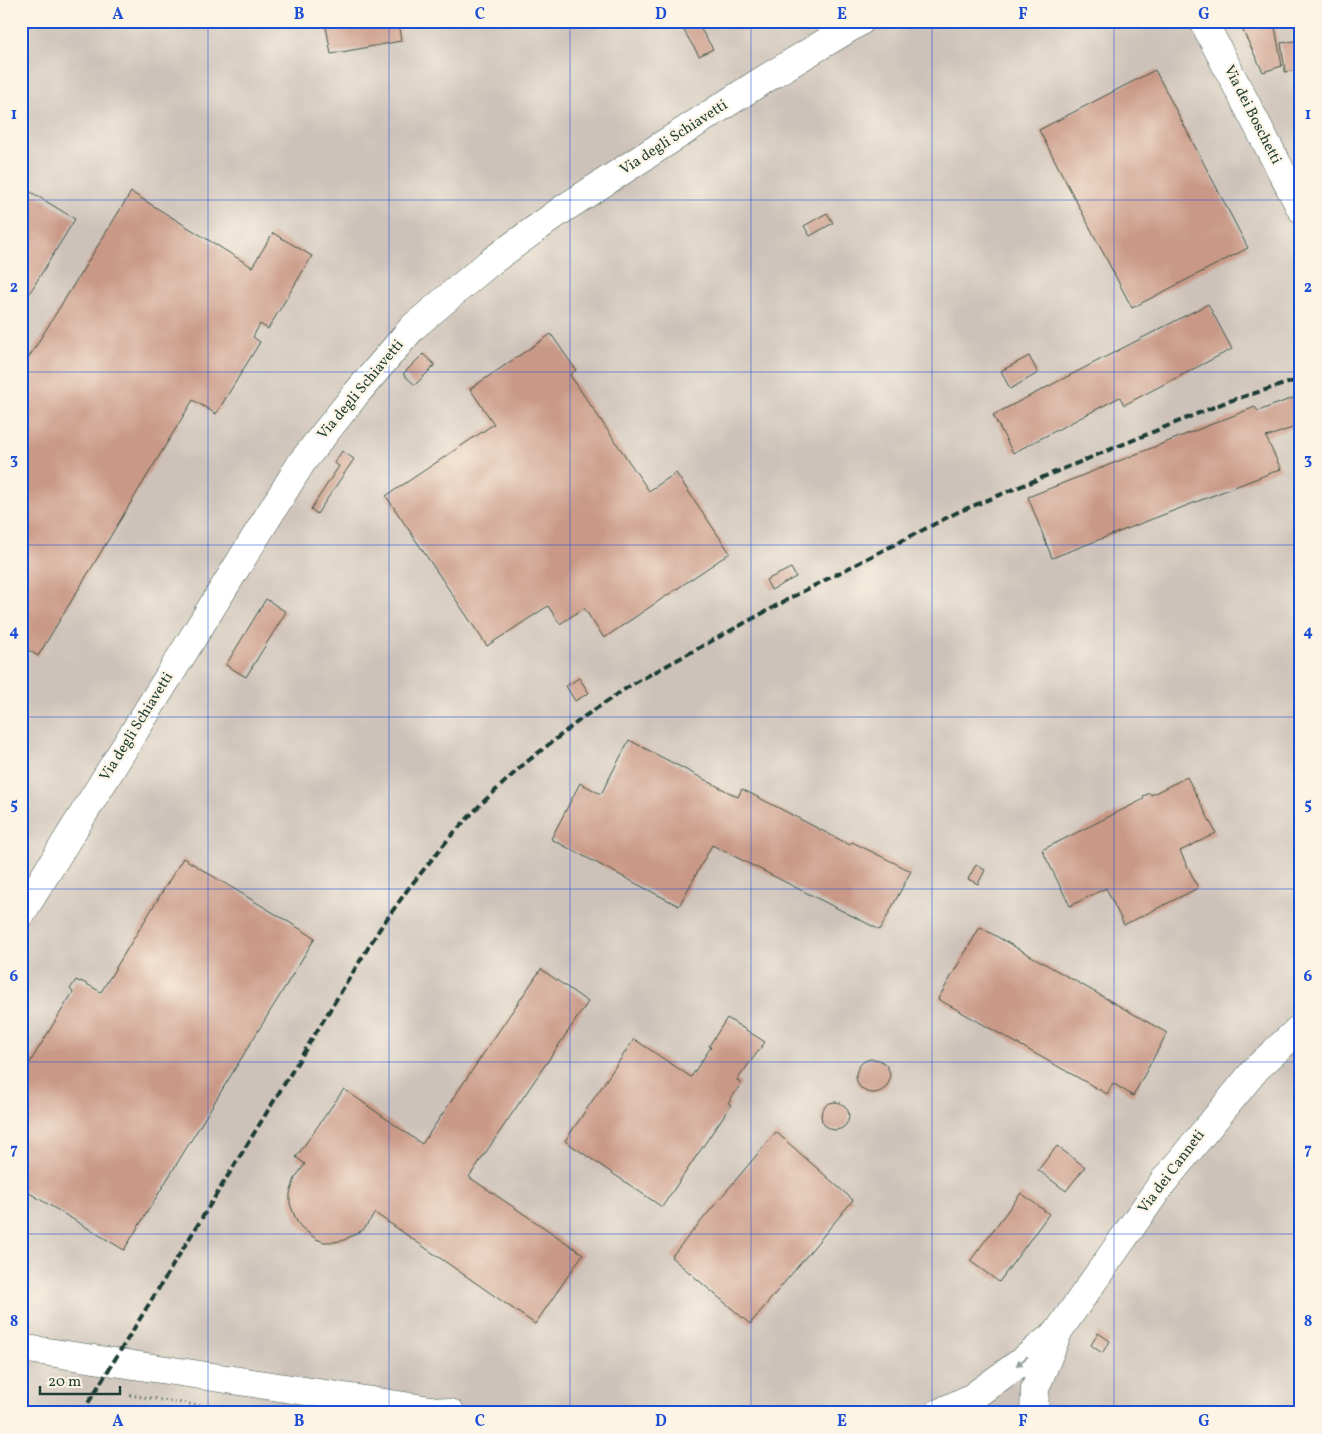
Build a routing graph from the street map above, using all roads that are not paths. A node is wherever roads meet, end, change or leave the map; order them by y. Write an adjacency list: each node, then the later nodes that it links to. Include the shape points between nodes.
1 (860, 21): 4 (street, Via degli Schiavetti, via 562,209 489,263 413,327 302,462)
2 (1203, 21): 3 (street, Via dei Boschetti)
3 (1301, 209)
4 (21, 914)
5 (1301, 1026): 6 (street, Via dei Canneti, via 1256,1069 1163,1182)
6 (1060, 1330): 8 (street, Via dei Canneti); 9 (street, Via dei Canneti, one-way to 9)
7 (21, 1348): 10 (street)
8 (1034, 1401): 12 (street, Via dei Canneti)
9 (969, 1405): 11 (street, Via dei Canneti)
10 (451, 1413)
11 (939, 1413)
12 (1019, 1413)

